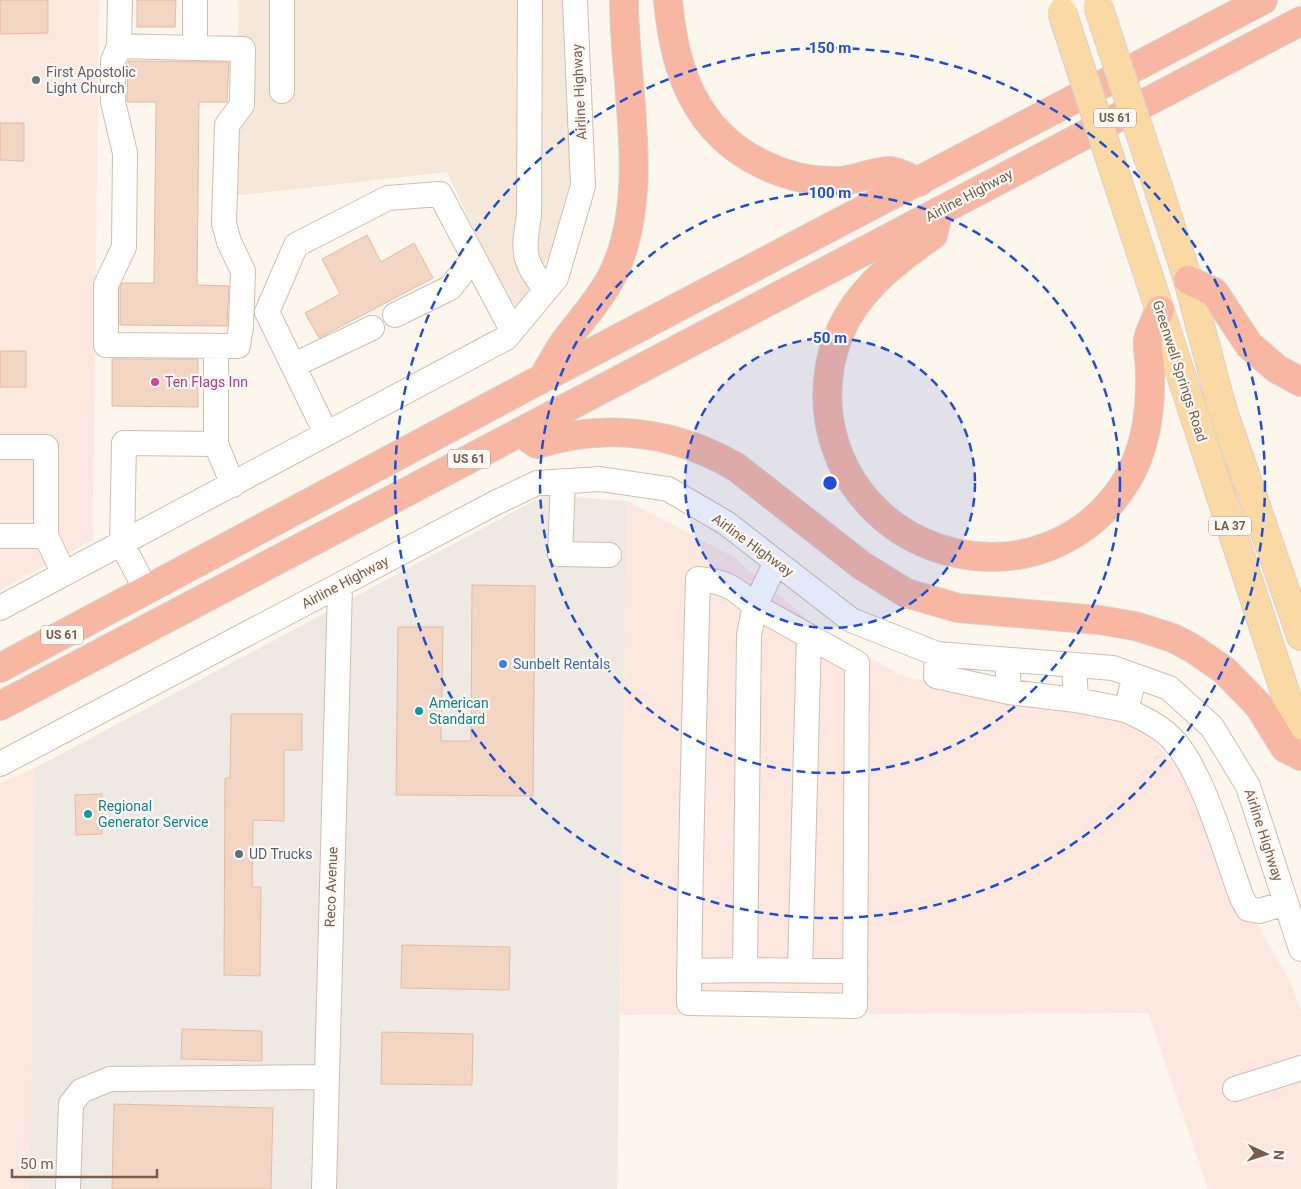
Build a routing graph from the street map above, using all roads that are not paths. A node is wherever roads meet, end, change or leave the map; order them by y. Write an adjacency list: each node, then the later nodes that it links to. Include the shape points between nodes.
1 (120, 0): 12 (street)
2 (195, 0): 13 (street)
3 (282, 0): 14 (street)
4 (530, 0): 19 (street, via 529,215 524,247 531,272)
5 (575, 0): 19 (street, Airline Highway, via 583,186 556,278)
6 (624, 0): 26 (highway, via 634,184 628,227 614,272 587,316 568,336)
7 (668, 0): 15 (highway, via 681,72 705,120 733,148 777,172 799,178 838,181 891,171)
8 (1263, 0): 15 (highway, US 61)
9 (1097, 3): 18 (main road, Greenwell Springs Road / LA 37, bridge)
10 (1060, 6): 20 (main road, Greenwell Springs Road / LA 37, bridge)
11 (1298, 26): 16 (highway, Airline Highway / US 61)
12 (119, 46): 13 (street); 24 (street, via 113,61 113,102 125,153 124,247 106,285 106,345)
13 (195, 48): 24 (street, via 243,49 242,105 227,124 224,223 243,272 242,326 238,346)
14 (282, 91)
15 (919, 182): 26 (highway, US 61)
16 (939, 211): 20 (highway, via 933,235 898,260 847,319 836,344 827,387 831,429 846,471 860,494 879,513 898,530 918,541 960,554 1004,557 1038,550 1064,540 1102,512 1127,480 1143,442 1150,406 1148,340); 28 (highway, Airline Highway / US 61)
17 (474, 259): 21 (street, via 450,288); 23 (street); 25 (street, via 440,194 388,198 296,245 267,312)
18 (1188, 280): 27 (highway, via 1214,292 1249,345 1277,369); 45 (main road, Greenwell Springs Road / LA 37, via 1222,408)
19 (546, 290): 23 (street, Airline Highway)
20 (1160, 310): 55 (main road, Greenwell Springs Road / LA 37)
21 (395, 315)
22 (372, 328): 25 (street)
23 (512, 330): 29 (street, Airline Highway, via 506,338)
24 (216, 346): 30 (street)
25 (294, 365): 29 (street)
26 (543, 378): 41 (highway, US 61)
27 (1301, 382)
28 (520, 432): 53 (highway, Airline Highway / US 61); 56 (highway, via 537,444 578,434 616,431 667,438 693,446 744,473 861,565 906,593 958,608 1099,620 1135,626 1173,638 1224,670 1259,706 1285,748)
29 (326, 433): 33 (street, Airline Highway)
30 (216, 444): 33 (street); 36 (street, via 124,443)
31 (0, 447): 35 (street, via 46,447)
32 (563, 481): 37 (street, via 560,554); 38 (street, Airline Highway, via 600,479 668,489 726,523); 40 (street, Airline Highway, via 537,483)
33 (233, 485): 36 (street, Airline Highway)
34 (0, 536): 35 (street)
35 (46, 536): 39 (street)
36 (122, 544): 39 (street, Airline Highway); 41 (street)
37 (609, 555)
38 (776, 562): 42 (street); 46 (street, Airline Highway, via 851,620)
39 (64, 574): 43 (street, Airline Highway)
40 (340, 585): 57 (street, Airline Highway); 65 (street, Reco Avenue)
41 (146, 590): 49 (highway, US 61)
42 (755, 606): 44 (street); 60 (street, via 749,635); 62 (street, via 733,587 714,580 698,579)
43 (0, 608)
44 (809, 636): 61 (street); 63 (street, via 857,663)
45 (1301, 636)
46 (937, 654): 47 (street, Airline Highway); 51 (street, via 936,676)
47 (1007, 660): 48 (street, Airline Highway); 51 (street)
48 (1074, 665): 50 (street, Airline Highway, via 1113,668); 52 (street)
49 (0, 668)
50 (1135, 676): 54 (street); 58 (street, Airline Highway, via 1169,688 1212,727 1248,786)
51 (1009, 692): 52 (street)
52 (1076, 700): 54 (street)
53 (0, 706)
54 (1126, 710): 58 (street, via 1148,720 1175,741 1197,776 1248,909 1259,911)
55 (1301, 742)
56 (1301, 756)
57 (0, 764)
58 (1286, 903): 59 (street, Airline Highway)
59 (1301, 949)
60 (745, 970): 61 (street); 62 (street)
61 (800, 970): 63 (street)
62 (689, 971): 63 (street, via 689,1003 855,1006)
63 (855, 971)
64 (1301, 1068): 66 (street)
65 (326, 1077): 67 (street, via 110,1078 81,1091 72,1104); 68 (street, Reco Avenue)
66 (1235, 1089)
67 (68, 1189)
68 (324, 1189)

